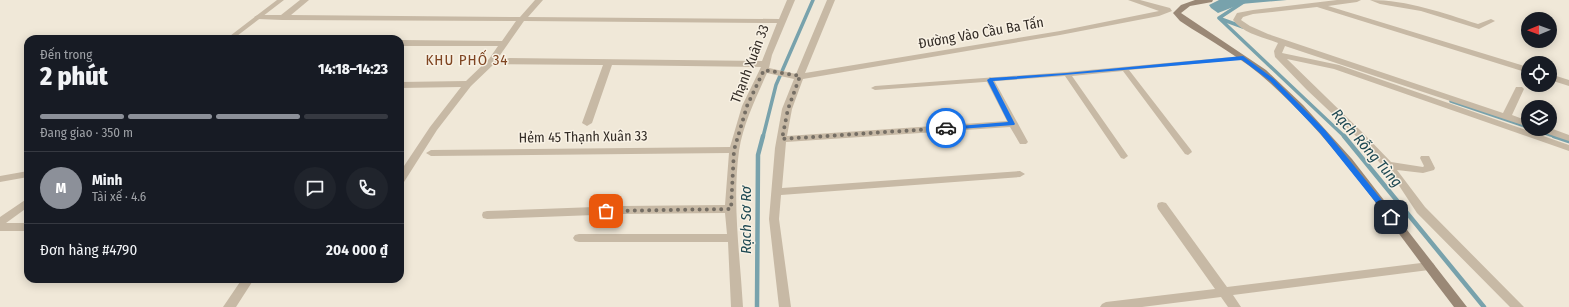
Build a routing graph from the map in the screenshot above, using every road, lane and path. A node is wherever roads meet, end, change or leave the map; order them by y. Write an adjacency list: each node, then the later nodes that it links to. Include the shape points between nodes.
1 (281, 0): 14 (lane)
2 (305, 0): 15 (street)
3 (539, 0): 16 (street)
4 (791, 0): 17 (street, Thạnh Xuân 33)
5 (831, 0): 31 (street)
6 (1132, 0): 12 (street)
7 (1209, 0): 13 (street, via 1190,3)
8 (1357, 0): 11 (street)
9 (1374, 0): 18 (street, via 1422,9 1480,27)
10 (1309, 1): 11 (street)
11 (1319, 5): 20 (street, via 1253,12 1240,15 1237,20 1242,25); 29 (street)
12 (1167, 10): 13 (street); 31 (street, Đường Vào Cầu Ba Tấn, via 1158,14 1060,33)
13 (1177, 13): 24 (street, via 1183,20)
14 (258, 17): 15 (street); 19 (lane)
15 (282, 18): 16 (street)
16 (522, 19): 17 (street); 22 (street)
17 (782, 21): 27 (street, Thạnh Xuân 33)
18 (1491, 21)
19 (234, 35)
20 (1283, 42): 23 (street); 39 (street)
21 (404, 44): 22 (street)
22 (505, 44): 25 (street)
23 (1278, 55): 47 (street, via 1336,67); 53 (street)
24 (1243, 58): 28 (lane); 68 (street, via 1272,80 1331,141)
25 (492, 61): 26 (street, Đường Vào Cầu Ba Tấn); 35 (street)
26 (608, 63): 27 (street, Đường Vào Cầu Ba Tấn); 41 (street)
27 (765, 67): 31 (street, Đường Vào Cầu Ba Tấn); 48 (street, Thạnh Xuân 33, via 747,106)
28 (1124, 68): 30 (lane); 49 (lane)
29 (1521, 68)
30 (1067, 74): 33 (lane); 51 (lane)
31 (800, 76): 45 (street, via 788,109)
32 (1557, 79): 34 (street)
33 (990, 80): 37 (lane); 42 (street)
34 (1569, 83)
35 (468, 84): 36 (street); 54 (street, via 433,129)
36 (404, 85)
37 (875, 88)
38 (1519, 89): 39 (street)
39 (1506, 117): 40 (street)
40 (1521, 122)
41 (587, 123)
42 (1012, 124): 45 (street); 46 (street)
43 (1557, 134): 44 (street)
44 (1569, 138)
45 (782, 139): 58 (street)
46 (1023, 142)
47 (1569, 148)
48 (734, 150): 50 (street, Hẻm 45 Thạnh Xuân 33); 61 (street, Thạnh Xuân 33)
49 (1188, 152)
50 (431, 153)
51 (1124, 156)
52 (1425, 158): 53 (street, via 1430,168 1424,170)
53 (1392, 165): 78 (street, via 1421,210)
54 (404, 174)
55 (1020, 174): 58 (street)
56 (24, 175): 57 (street)
57 (0, 179)
58 (777, 192): 73 (street, via 774,219)
59 (24, 205): 63 (street)
60 (1162, 206): 70 (street)
61 (731, 209): 62 (street); 67 (street, Thạnh Xuân 33)
62 (487, 215)
63 (0, 222)
64 (0, 227): 65 (street)
65 (24, 227)
66 (579, 238): 67 (street)
67 (733, 238): 72 (street, Thạnh Xuân 33)
68 (1429, 266): 70 (street); 77 (street)
69 (245, 283): 71 (street)
70 (1224, 292): 75 (street); 76 (street)
71 (229, 307)
72 (737, 307)
73 (784, 307)
74 (1106, 307): 75 (street)
75 (1109, 307)
76 (1235, 307)
77 (1460, 307)
78 (1518, 307)

